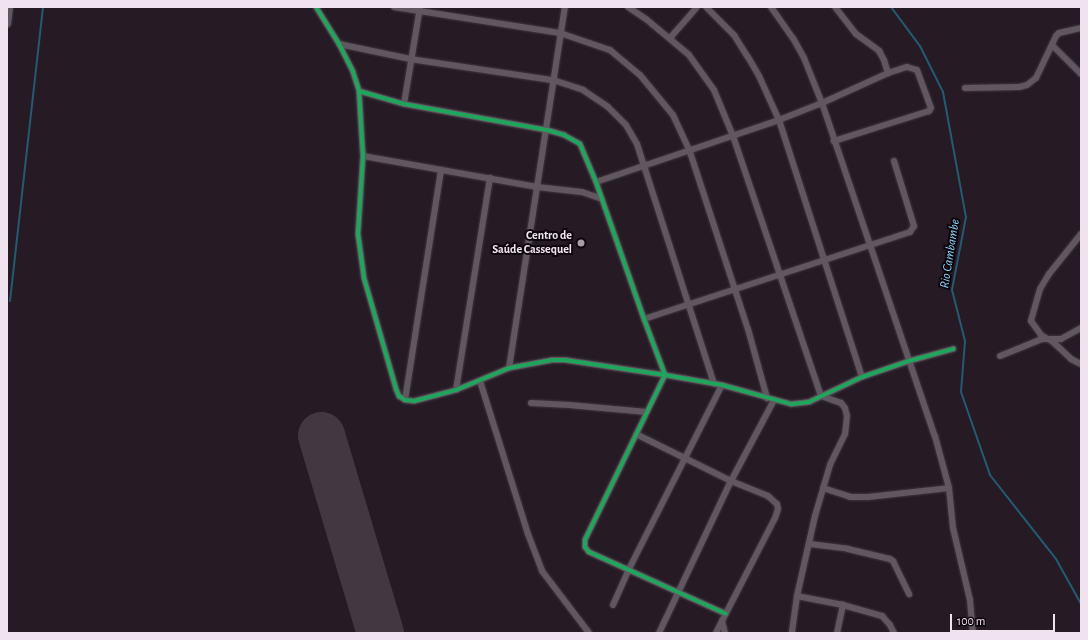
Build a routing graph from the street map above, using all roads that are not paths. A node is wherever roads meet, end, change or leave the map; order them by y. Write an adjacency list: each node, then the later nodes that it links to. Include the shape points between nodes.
1 (8, 7): 11 (street)
2 (316, 7): 15 (street)
3 (394, 7): 10 (street)
4 (565, 7): 13 (street)
5 (628, 7): 14 (street)
6 (697, 7): 14 (street)
7 (706, 7): 25 (street, via 734,35 759,76)
8 (771, 7): 23 (street, via 804,58)
9 (836, 7): 18 (street, via 856,34 879,51)
10 (420, 9): 13 (street); 17 (street)
11 (7, 23)
12 (1081, 28): 16 (street, via 1059,33)
13 (560, 33): 20 (street); 29 (street, via 610,50 630,66 673,115)
14 (670, 38): 27 (street, via 690,55 714,90)
15 (339, 44): 17 (street); 22 (street, via 353,72)
16 (1052, 45): 19 (street); 21 (street, via 1036,78 1027,85)
17 (410, 59): 20 (street); 24 (street)
18 (888, 73): 23 (street); 28 (street, via 907,67 917,70 930,110)
19 (1081, 74)
20 (553, 80): 26 (street); 32 (street, via 584,90 608,107 626,125)
21 (965, 88)
22 (359, 92): 24 (street); 30 (street)
23 (822, 103): 25 (street); 28 (street)
24 (404, 104): 26 (street)
25 (779, 120): 27 (street); 40 (street)
26 (547, 130): 35 (street, via 564,135 580,144); 36 (street)
27 (733, 136): 29 (street); 41 (street)
28 (834, 140): 39 (street)
29 (689, 149): 32 (street); 42 (street)
30 (363, 156): 33 (street); 60 (street, via 358,234 364,278 396,388 399,396)
31 (894, 161): 39 (street, via 914,226 910,232)
32 (645, 165): 35 (street); 43 (street)
33 (441, 170): 34 (street); 60 (street)
34 (490, 178): 36 (street); 57 (street)
35 (596, 182): 37 (street)
36 (537, 187): 37 (street, via 582,192); 51 (street)
37 (602, 199): 44 (street)
38 (1081, 234): 46 (street, via 1049,274 1037,298 1031,321 1037,331)
39 (870, 246): 40 (street); 49 (street)
40 (824, 261): 41 (street); 53 (street)
41 (780, 275): 42 (street); 58 (street)
42 (734, 290): 43 (street); 59 (street)
43 (690, 304): 44 (street); 55 (street)
44 (644, 319): 52 (street)
45 (1081, 328): 46 (street, via 1061,339)
46 (1048, 338): 48 (street); 50 (street, via 1071,359)
47 (953, 349): 49 (street)
48 (1000, 356)
49 (908, 361): 53 (street); 67 (street, via 935,436)
50 (1081, 364)
51 (509, 368): 52 (street, via 542,361 565,360); 54 (street)
52 (665, 375): 55 (street); 62 (street)
53 (862, 377): 58 (street)
54 (480, 381): 57 (street); 77 (street, via 540,566)
55 (714, 384): 56 (street)
56 (722, 385): 59 (street); 64 (street)
57 (456, 390): 60 (street, via 414,401)
58 (821, 396): 59 (street, via 791,404); 66 (street, via 841,403 847,416 845,434 836,450)
59 (770, 399): 65 (street)
60 (405, 400)
61 (531, 403): 62 (street)
62 (647, 412): 63 (street)
63 (636, 434): 64 (street); 69 (street, via 585,540 585,547 589,552)
64 (685, 459): 65 (street); 69 (street)
65 (731, 481): 70 (street); 75 (street, via 768,496 778,509)
66 (823, 488): 67 (street, via 850,497 868,498); 68 (street)
67 (949, 488): 86 (street, via 953,528 970,600)
68 (810, 544): 71 (street, via 848,549 890,559); 72 (street)
69 (629, 569): 70 (street); 74 (street)
70 (678, 593): 75 (street); 80 (street)
71 (909, 594)
72 (797, 596): 73 (street); 83 (street)
73 (843, 605): 84 (street); 85 (street, via 882,616)
74 (613, 606)
75 (726, 614): 76 (street)
76 (722, 621): 81 (street); 82 (street)
77 (582, 624): 78 (street); 79 (street)
78 (589, 633)
79 (594, 633)
80 (659, 633)
81 (716, 633)
82 (725, 633)
83 (792, 633)
84 (838, 633)
85 (894, 633)
86 (973, 633)

